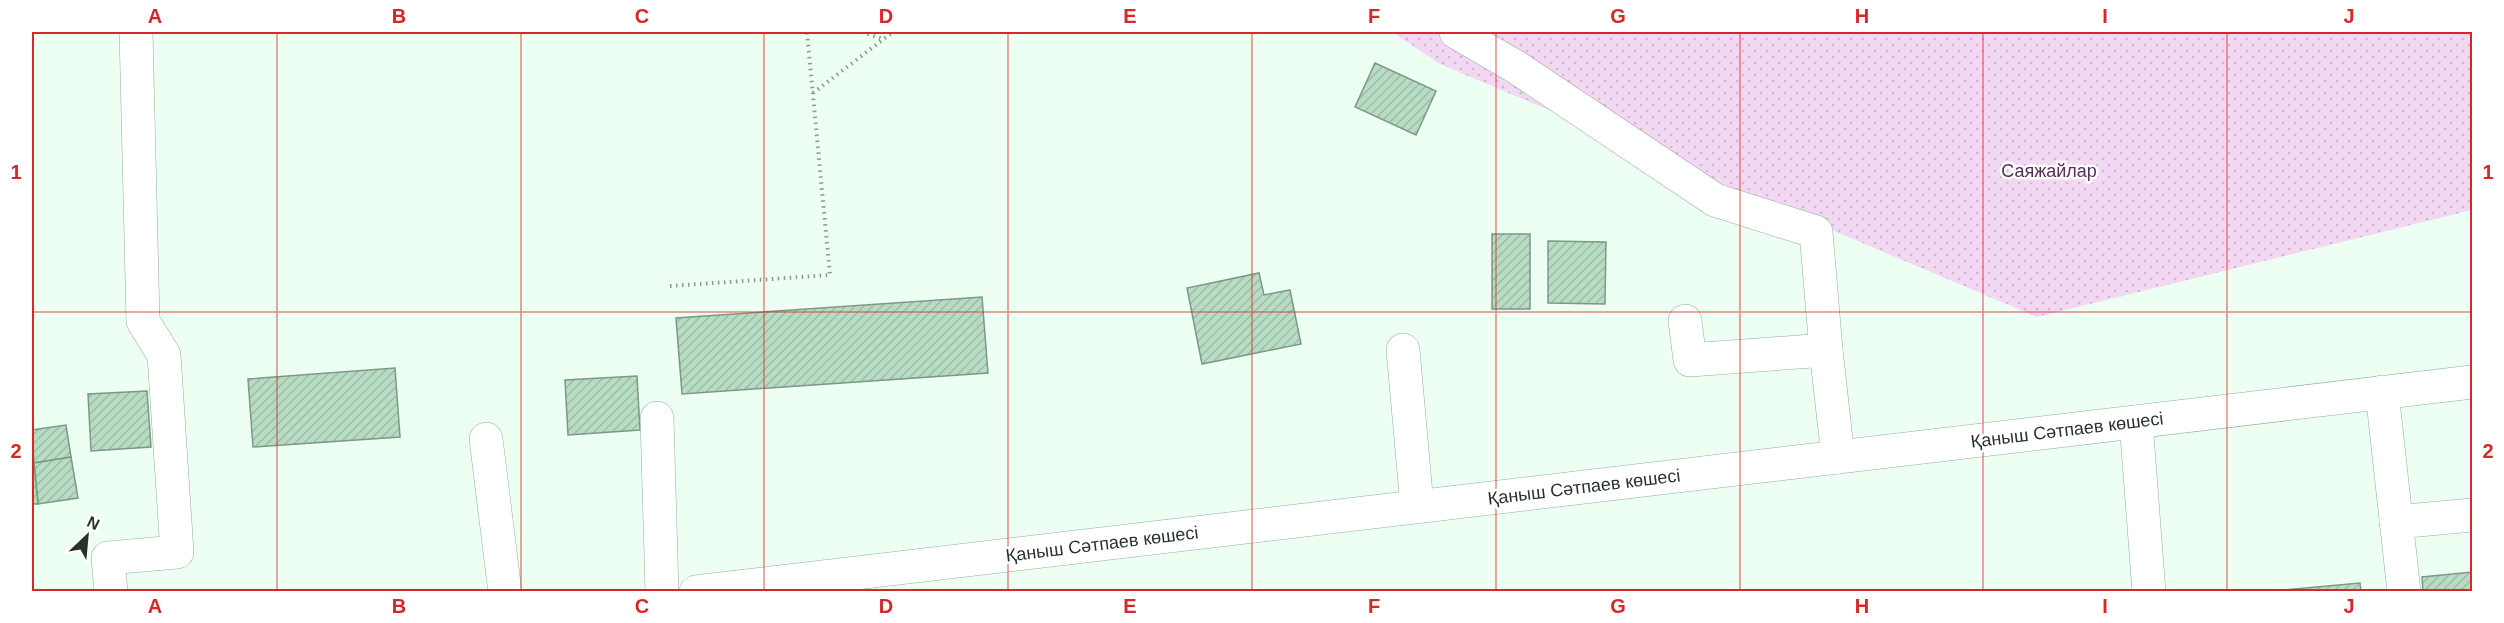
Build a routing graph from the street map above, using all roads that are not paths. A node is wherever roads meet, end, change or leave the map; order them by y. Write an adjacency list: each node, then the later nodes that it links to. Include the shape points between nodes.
1 (136, 32): 18 (street, via 143,321 164,355 177,552 108,558)
2 (1456, 32): 4 (street)
3 (1508, 32): 4 (street)
4 (1516, 67): 7 (street, via 1715,200 1816,232)
5 (1685, 321): 7 (street, via 1690,360)
6 (1403, 350): 14 (street)
7 (1826, 350): 13 (street)
8 (2472, 382): 9 (street, Қаныш Сәтпаев көшесі)
9 (2382, 392): 11 (street, Қаныш Сәтпаев көшесі); 16 (street)
10 (657, 418): 20 (street)
11 (2136, 422): 13 (street, Қаныш Сәтпаев көшесі); 22 (street)
12 (486, 439): 19 (street)
13 (1838, 457): 14 (street, Қаныш Сәтпаев көшесі)
14 (1417, 506): 17 (street, Қаныш Сәтпаев көшесі)
15 (2472, 515): 16 (street)
16 (2396, 522): 23 (street)
17 (890, 580): 21 (street, Қаныш Сәтпаев көшесі)
18 (111, 591)
19 (505, 591)
20 (662, 591)
21 (696, 591)
22 (2149, 591)
23 (2404, 591)

